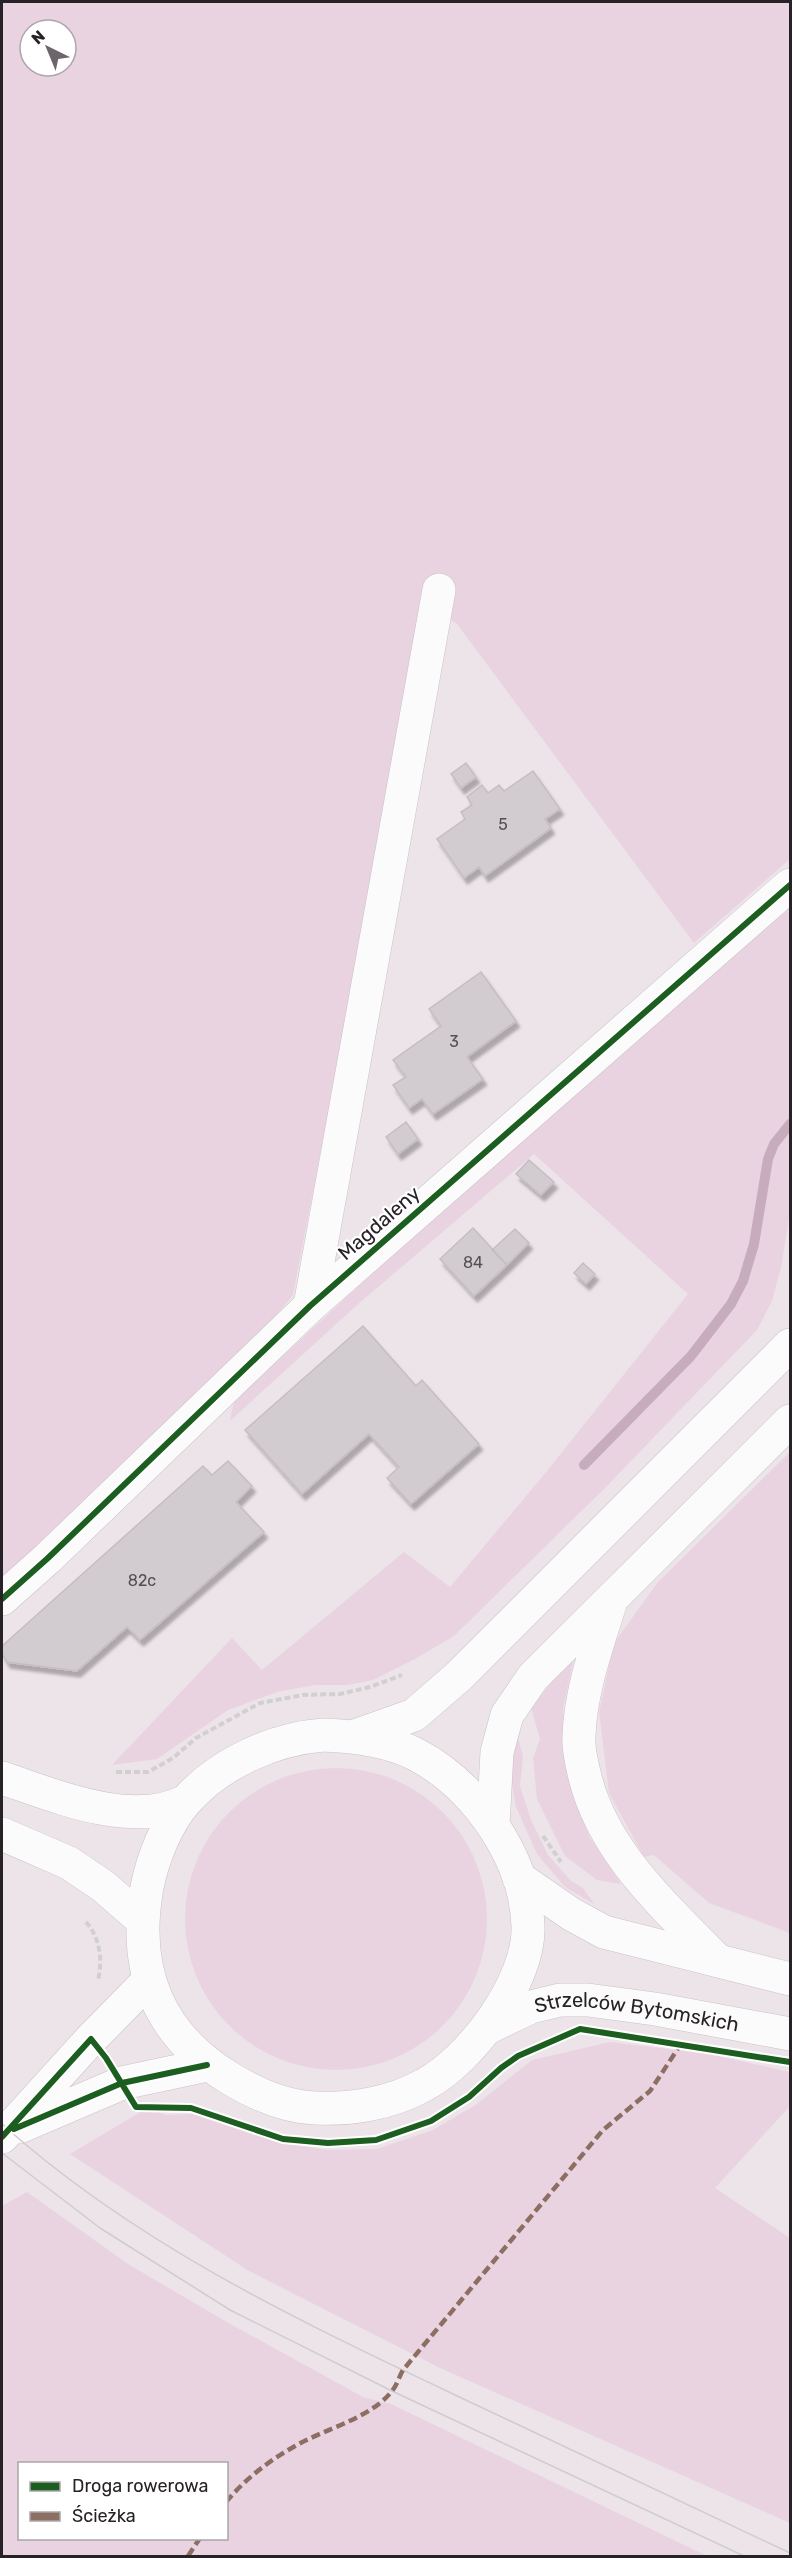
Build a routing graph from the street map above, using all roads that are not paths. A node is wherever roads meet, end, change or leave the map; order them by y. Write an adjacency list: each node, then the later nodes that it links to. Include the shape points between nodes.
1 (439, 590): 3 (main road)
2 (790, 885): 3 (main road, Magdaleny)
3 (310, 1306): 7 (main road, Magdaleny)
4 (790, 1345): 8 (main road, via 459,1676 414,1715)
5 (790, 1421): 6 (main road)
6 (611, 1598): 11 (main road, via 533,1677 507,1715 497,1752); 15 (main road, via 593,1658 579,1730 581,1761 590,1794 604,1827 642,1883)
7 (2, 1599)
8 (355, 1736): 10 (main road, via 287,1740 241,1760); 11 (main road, via 394,1746 444,1771)
9 (2, 1778): 10 (main road, via 91,1807 157,1811)
10 (186, 1801): 14 (main road, via 151,1865)
11 (493, 1825): 13 (main road)
12 (2, 1834): 14 (main road, via 69,1863)
13 (519, 1878): 15 (main road, via 604,1932); 18 (main road, via 528,1928 520,1970 507,1999)
14 (141, 1919): 17 (main road)
15 (717, 1960): 16 (main road)
16 (790, 1979)
17 (148, 1980): 20 (main road, via 172,2027); 21 (main road)
18 (487, 2028): 19 (main road, Strzelców Bytomskich, via 531,2007 560,2000 588,2000); 20 (main road, via 460,2057 425,2085 371,2105 313,2108 257,2094)
19 (790, 2034)
20 (207, 2065): 21 (main road, via 122,2083)
21 (5, 2134)

